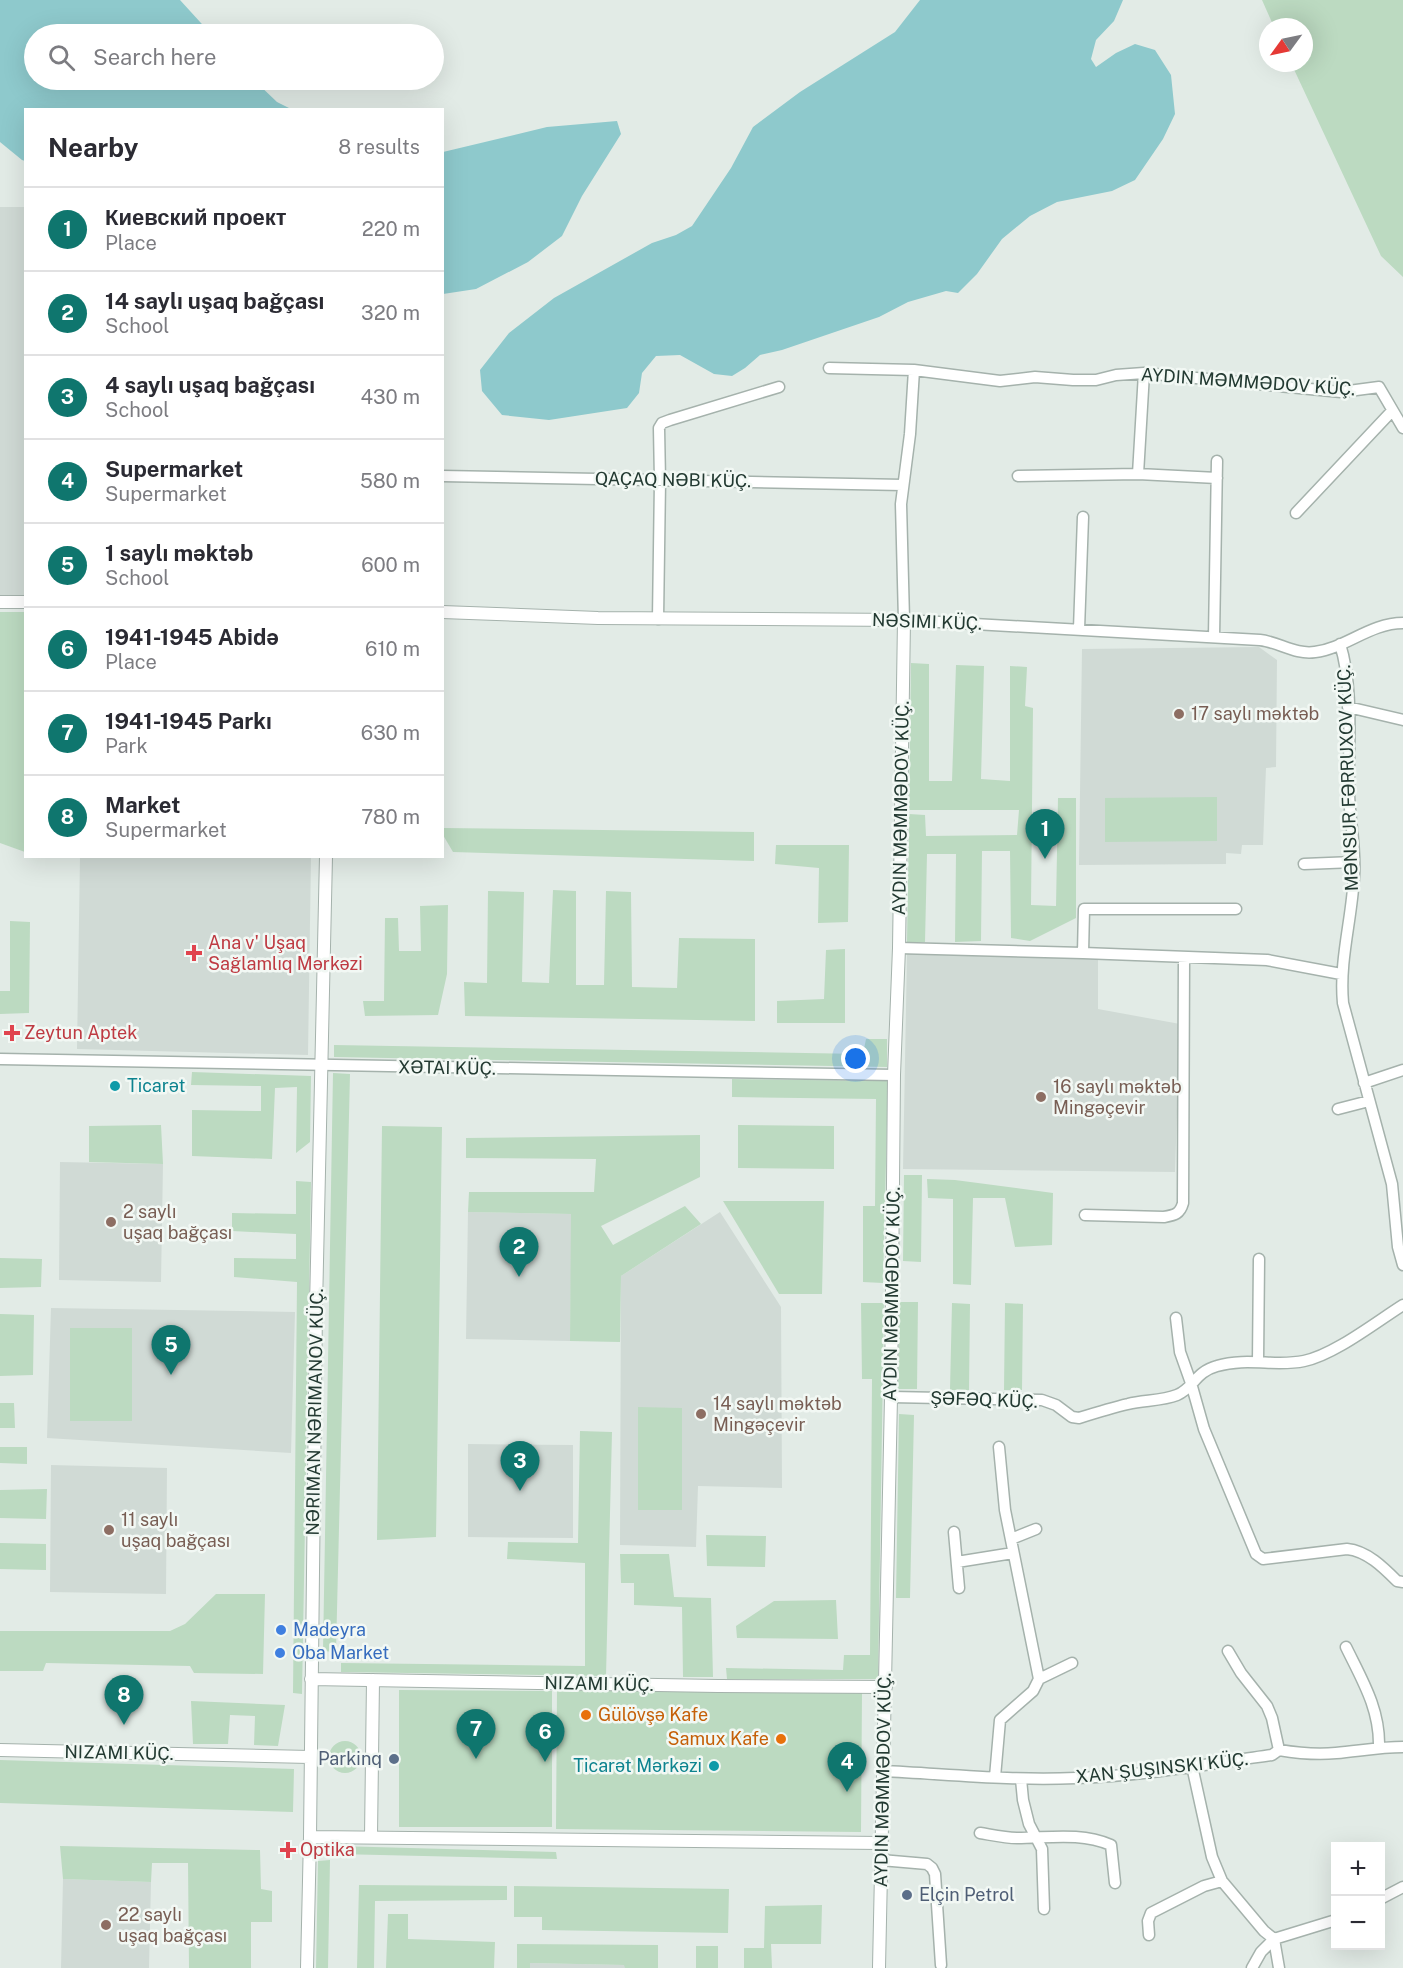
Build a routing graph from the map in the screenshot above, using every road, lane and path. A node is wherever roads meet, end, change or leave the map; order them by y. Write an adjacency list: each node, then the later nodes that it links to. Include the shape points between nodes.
1 (829, 368): 2 (street)
2 (914, 370): 3 (street, via 1000,381 1035,377 1096,380); 13 (street)
3 (1144, 373): 5 (street, via 1341,392 1380,387); 8 (street)
4 (779, 387): 12 (street, via 662,423)
5 (1392, 411): 6 (street); 14 (street)
6 (1403, 428)
7 (1217, 461): 11 (street)
8 (1138, 474): 10 (street); 11 (street)
9 (444, 476): 12 (street, QAÇAQ NƏBI KÜÇ.)
10 (1018, 476)
11 (1217, 478): 23 (street)
12 (660, 481): 13 (street, QAÇAQ NƏBI KÜÇ.); 19 (street)
13 (903, 485): 20 (street)
14 (1296, 513)
15 (1083, 516): 22 (street)
16 (0, 602): 17 (street)
17 (24, 602)
18 (444, 612): 19 (street, NƏSIMI KÜÇ.)
19 (658, 619): 20 (street, NƏSIMI KÜÇ.)
20 (904, 620): 22 (street, NƏSIMI KÜÇ.); 31 (street)
21 (1403, 623): 24 (street, NƏSIMI KÜÇ., via 1377,627)
22 (1079, 629): 23 (street, NƏSIMI KÜÇ.)
23 (1214, 637): 24 (street, NƏSIMI KÜÇ., via 1267,641 1303,652)
24 (1340, 644): 25 (street, MƏNSUR FƏRRUXOV KÜÇ.)
25 (1348, 706): 26 (street); 28 (street, MƏNSUR FƏRRUXOV KÜÇ.)
26 (1403, 720)
27 (326, 858): 36 (street, NƏRIMAN NƏRIMANOV KÜÇ.)
28 (1354, 862): 29 (street); 34 (street, MƏNSUR FƏRRUXOV KÜÇ.)
29 (1304, 864)
30 (1236, 909): 32 (street, via 1084,909)
31 (899, 948): 32 (street); 38 (street)
32 (1083, 952): 33 (street)
33 (1184, 958): 34 (street, via 1267,960); 42 (street, via 1181,1210 1164,1217)
34 (1341, 974): 39 (street, MƏNSUR FƏRRUXOV KÜÇ., via 1345,1012)
35 (0, 1059): 36 (street, XƏTAI KÜÇ.)
36 (321, 1065): 38 (street, XƏTAI KÜÇ.); 62 (street, NƏRIMAN NƏRIMANOV KÜÇ.)
37 (1403, 1070): 39 (street)
38 (894, 1075): 50 (street)
39 (1364, 1083): 40 (street, MƏNSUR FƏRRUXOV KÜÇ.)
40 (1369, 1101): 41 (street); 43 (street, MƏNSUR FƏRRUXOV KÜÇ., via 1392,1184)
41 (1338, 1109)
42 (1085, 1215)
43 (1400, 1235): 45 (street, MƏNSUR FƏRRUXOV KÜÇ.)
44 (1259, 1259): 48 (street)
45 (1403, 1265)
46 (1403, 1305): 48 (street, ŞƏFƏQ KÜÇ., via 1313,1358 1302,1362)
47 (1176, 1318): 49 (street, via 1180,1352)
48 (1258, 1362): 49 (street, ŞƏFƏQ KÜÇ., via 1238,1361 1207,1369)
49 (1191, 1383): 50 (street, ŞƏFƏQ KÜÇ., via 1177,1395 1079,1418 1041,1400); 57 (street, via 1210,1448 1259,1558 1356,1550)
50 (891, 1397): 65 (street)
51 (999, 1447): 54 (street)
52 (1036, 1528): 54 (street)
53 (954, 1532): 56 (street)
54 (1011, 1539): 55 (street)
55 (1013, 1553): 56 (street); 63 (street)
56 (957, 1562): 58 (street)
57 (1403, 1582)
58 (959, 1588)
59 (1346, 1647): 67 (street, via 1371,1698 1379,1729)
60 (1228, 1651): 69 (street, via 1267,1706)
61 (1072, 1662): 63 (street)
62 (311, 1679): 64 (street, NIZAMI KÜÇ.); 70 (street, NƏRIMAN NƏRIMANOV KÜÇ.)
63 (1039, 1679): 73 (street, via 1033,1691 1000,1720)
64 (373, 1680): 65 (street, NIZAMI KÜÇ.); 78 (street)
65 (886, 1687): 72 (street)
66 (1403, 1747): 67 (street, XAN ŞUŞINSKI KÜÇ.)
67 (1379, 1748): 69 (street, XAN ŞUŞINSKI KÜÇ., via 1335,1754)
68 (0, 1750): 70 (street, NIZAMI KÜÇ.)
69 (1278, 1750): 71 (street, XAN ŞUŞINSKI KÜÇ., via 1272,1755)
70 (310, 1757): 77 (street, NƏRIMAN NƏRIMANOV KÜÇ.)
71 (1192, 1766): 74 (street, XAN ŞUŞINSKI KÜÇ., via 1120,1776); 81 (street, via 1212,1857)
72 (883, 1771): 73 (street, XAN ŞUŞINSKI KÜÇ.); 79 (street)
73 (995, 1777): 74 (street, XAN ŞUŞINSKI KÜÇ.)
74 (1021, 1779): 76 (street, via 1029,1824)
75 (980, 1833): 76 (street, via 1010,1838)
76 (1036, 1836): 82 (street, via 1058,1835 1111,1845); 85 (street, via 1042,1849)
77 (310, 1837): 78 (street); 90 (street, NƏRIMAN NƏRIMANOV KÜÇ.)
78 (371, 1837): 79 (street)
79 (881, 1843): 80 (street)
80 (881, 1860): 89 (street, via 927,1864 932,1868); 91 (street)
81 (1222, 1881): 87 (street, via 1151,1913); 88 (street)
82 (1115, 1883)
83 (1403, 1887): 84 (street)
84 (1385, 1896)
85 (1044, 1909)
86 (1331, 1921): 88 (street)
87 (1149, 1935)
88 (1274, 1939): 92 (street); 93 (street)
89 (941, 1965)
90 (307, 1968)
91 (879, 1968)
92 (1252, 1968)
93 (1279, 1968)

